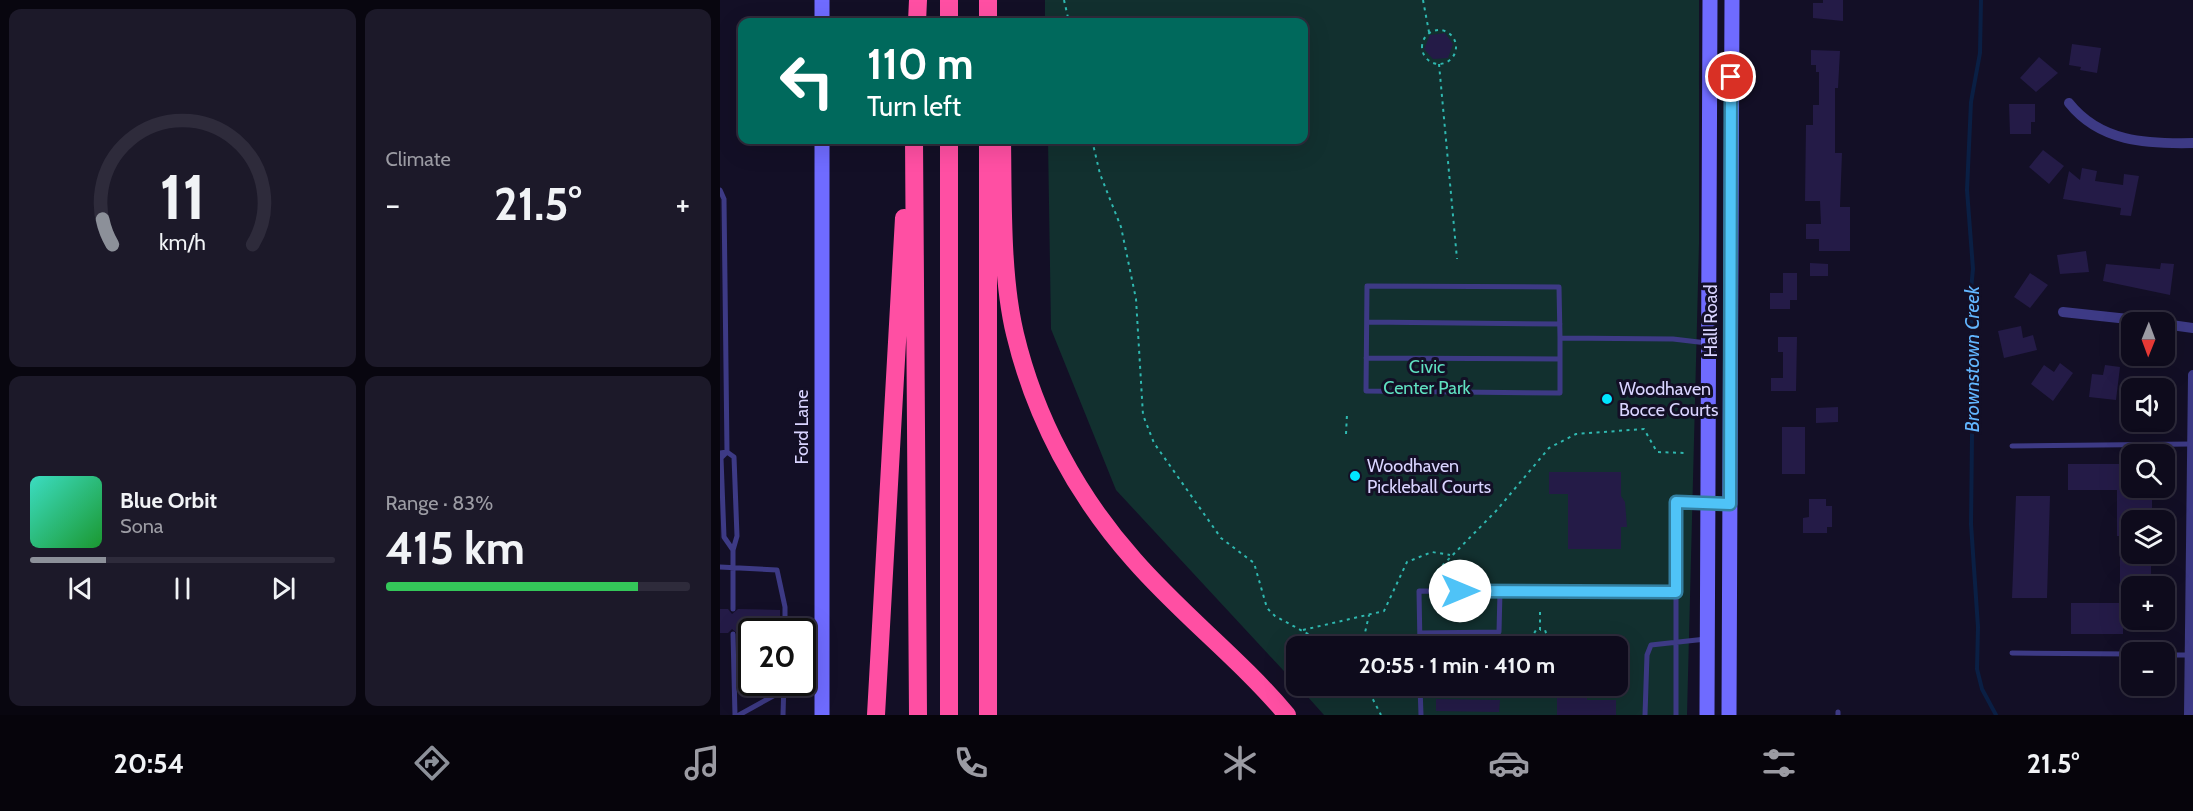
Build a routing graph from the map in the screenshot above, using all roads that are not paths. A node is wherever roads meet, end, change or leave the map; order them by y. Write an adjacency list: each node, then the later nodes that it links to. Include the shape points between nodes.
1 (822, 0): 7 (street)
2 (918, 0): 8 (highway)
3 (949, 0): 9 (highway)
4 (988, 0): 10 (highway)
5 (1710, 0): 11 (street, Hall Road)
6 (1732, 0): 12 (street, Hall Road)
7 (822, 18)
8 (917, 18)
9 (949, 18)
10 (988, 18)
11 (1710, 77): 12 (street); 29 (street, Hall Road)
12 (1731, 77): 30 (street, Hall Road)
13 (2069, 103): 14 (street, via 2101,130 2127,140)
14 (2193, 143)
15 (822, 144): 61 (street, Ford Lane)
16 (913, 144): 62 (highway, via 906,170)
17 (914, 144): 63 (highway)
18 (949, 144): 64 (highway)
19 (988, 144): 65 (highway)
20 (1002, 144): 66 (highway, via 1006,262 1015,333 1040,408 1064,463 1099,517 1135,561)
21 (720, 190): 36 (lane, via 724,199)
22 (2063, 312): 23 (street)
23 (2121, 318)
24 (1367, 322): 25 (lane); 25 (lane, via 1367,286 1559,286); 31 (lane)
25 (1560, 324): 28 (lane)
26 (2175, 326): 27 (street)
27 (2193, 328)
28 (1560, 338): 29 (lane); 32 (lane)
29 (1709, 343): 30 (street); 38 (street, Hall Road)
30 (1730, 343): 39 (street, Hall Road)
31 (1366, 357): 32 (lane); 32 (lane, via 1366,391 1537,393 1560,393)
32 (1560, 359)
33 (2193, 375): 34 (street)
34 (2191, 444): 35 (lane); 55 (street)
35 (2012, 446)
36 (727, 452): 37 (lane); 40 (lane, via 734,457 737,536); 40 (lane, via 721,458 724,537)
37 (720, 453)
38 (1708, 503): 39 (lane); 44 (lane, via 1676,502); 49 (street, Hall Road)
39 (1730, 504): 50 (street, Hall Road)
40 (733, 550): 42 (lane)
41 (720, 567): 42 (lane)
42 (732, 568): 45 (lane); 46 (lane, via 777,570)
43 (1500, 591): 44 (lane); 47 (lane, via 1499,632); 47 (lane, via 1419,591)
44 (1676, 592): 51 (lane)
45 (733, 609)
46 (785, 618)
47 (1420, 633)
48 (733, 634): 59 (lane)
49 (1708, 639): 50 (street); 51 (lane); 70 (street, Hall Road)
50 (1729, 639): 71 (street, Hall Road)
51 (1676, 641): 68 (lane, via 1650,645); 69 (lane)
52 (2012, 653): 53 (lane)
53 (2121, 654)
54 (2175, 655): 55 (lane)
55 (2190, 655): 72 (street)
56 (772, 696): 59 (lane)
57 (783, 696): 60 (lane)
58 (1420, 696): 67 (lane)
59 (737, 715)
60 (783, 715)
61 (822, 715)
62 (876, 715)
63 (918, 715)
64 (949, 715)
65 (988, 715)
66 (1287, 715)
67 (1421, 715)
68 (1645, 715)
69 (1676, 715)
70 (1707, 715)
71 (1729, 715)
72 (2189, 715)

